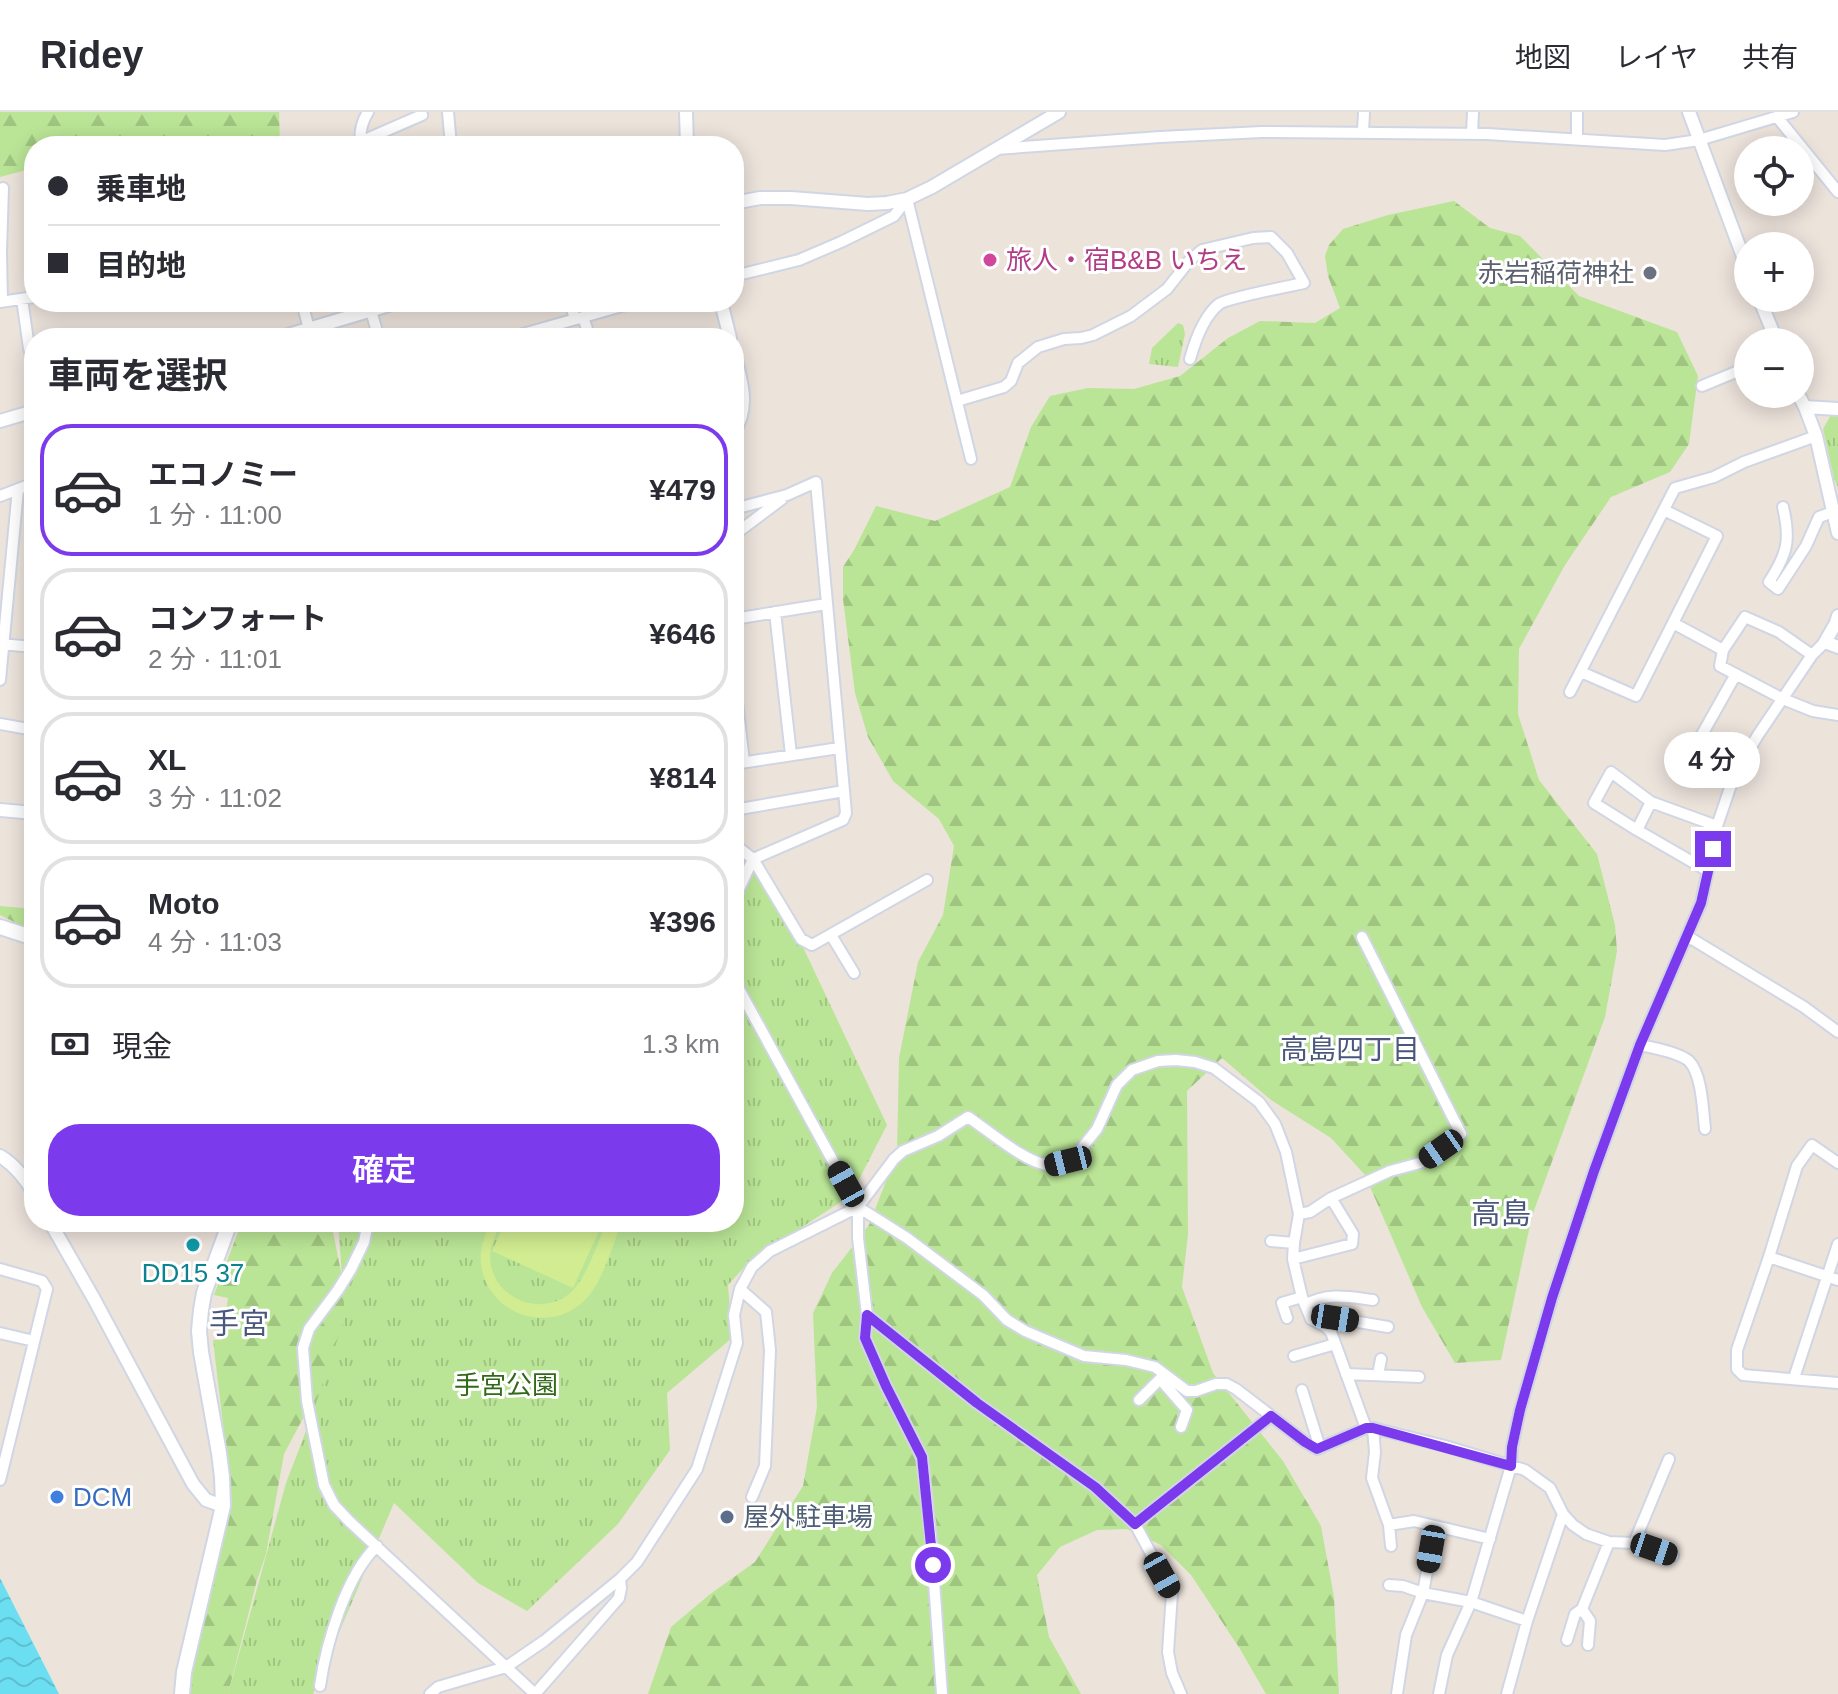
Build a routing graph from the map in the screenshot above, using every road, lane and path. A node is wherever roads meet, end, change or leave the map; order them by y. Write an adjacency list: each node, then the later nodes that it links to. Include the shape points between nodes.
1 (368, 112): 14 (street)
2 (421, 112): 15 (street)
3 (448, 112): 16 (street)
4 (686, 112): 17 (street)
5 (1059, 112): 20 (street)
6 (1364, 112): 12 (street)
7 (1473, 112): 13 (street)
8 (1577, 112): 18 (street)
9 (1689, 112): 19 (street)
10 (1793, 112): 11 (street)
11 (1777, 117): 19 (street); 22 (street)
12 (1363, 132): 13 (street); 20 (street, via 1262,132)
13 (1472, 134): 18 (street)
14 (361, 136)
15 (377, 136)
16 (450, 136)
17 (687, 136)
18 (1577, 138): 19 (street, via 1665,145)
19 (1699, 140): 25 (street)
20 (994, 149): 23 (street)
21 (3, 188): 28 (street)
22 (1838, 192)
23 (907, 199): 24 (street, via 868,204 791,198); 26 (street, via 894,216 841,242 799,260); 40 (street)
24 (744, 201)
25 (1734, 233)
26 (744, 274)
27 (22, 299): 28 (street); 33 (street)
28 (1, 302)
29 (368, 312): 34 (street)
30 (576, 312): 32 (street)
31 (600, 312): 32 (street)
32 (579, 318): 35 (street); 36 (street)
33 (26, 328)
34 (323, 328)
35 (558, 328)
36 (584, 328)
37 (1190, 359): 40 (street, via 1220,302 1304,283 1271,237 1202,250 1167,289 1131,316 1093,335 1038,347 1018,363 1004,387)
38 (1734, 373): 39 (street)
39 (1702, 386)
40 (957, 401): 47 (street)
41 (1805, 408): 46 (street)
42 (1814, 408): 43 (street)
43 (1838, 409)
44 (24, 414): 45 (street)
45 (0, 421)
46 (1816, 436): 54 (street, via 1675,488); 55 (street)
47 (971, 459)
48 (24, 487): 49 (street)
49 (18, 489): 51 (street); 64 (street)
50 (787, 495): 52 (street); 56 (street); 58 (street, via 816,482)
51 (0, 496)
52 (744, 506)
53 (1783, 507): 55 (street, via 1787,546 1769,582 1778,589 1819,517)
54 (1664, 510): 62 (street, via 1717,536); 69 (street)
55 (1833, 512): 57 (street)
56 (744, 527)
57 (1838, 533)
58 (826, 604): 59 (street); 78 (street)
59 (775, 612): 61 (street); 79 (street)
60 (1838, 616): 63 (street)
61 (744, 618)
62 (1673, 623): 67 (street); 69 (street, via 1636,696)
63 (1825, 642): 66 (street); 68 (street)
64 (2, 644): 65 (street); 71 (street)
65 (24, 646)
66 (1838, 647)
67 (1723, 650): 68 (street, via 1745,617); 70 (street, via 1720,666)
68 (1812, 655): 73 (street)
69 (1581, 672): 72 (street)
70 (1736, 674): 73 (street); 77 (street)
71 (0, 680)
72 (1570, 692)
73 (1783, 699): 74 (street); 86 (street, via 1734,776)
74 (1838, 715)
75 (0, 724): 76 (street)
76 (24, 728)
77 (1695, 747)
78 (839, 748): 79 (street); 81 (street)
79 (791, 755): 80 (street)
80 (744, 762)
81 (844, 791): 83 (street); 89 (street, via 843,820)
82 (1651, 802): 86 (street); 87 (street); 87 (street, via 1611,772 1594,803)
83 (744, 808)
84 (0, 810): 85 (street)
85 (24, 812)
86 (1717, 826): 90 (street)
87 (1637, 830): 90 (street)
88 (744, 852): 89 (street)
89 (753, 859): 91 (street); 95 (street, via 801,939 812,945)
90 (1708, 871): 96 (street)
91 (744, 878)
92 (927, 880): 95 (street)
93 (0, 927): 94 (main road)
94 (24, 935)
95 (831, 935): 98 (street)
96 (1687, 936): 100 (street); 101 (street)
97 (1362, 937): 106 (street, via 1461,1134 1420,1163)
98 (854, 973)
99 (744, 998): 107 (street)
100 (1838, 1032)
101 (1640, 1045): 102 (street, via 1688,1061 1698,1075); 145 (street, via 1548,1312 1520,1410)
102 (1705, 1129)
103 (0, 1156): 105 (street)
104 (1838, 1163): 115 (street, via 1812,1145 1807,1151 1797,1166)
105 (24, 1178)
106 (1331, 1198): 108 (street); 116 (street, via 1353,1234 1352,1244)
107 (858, 1207): 108 (street, via 903,1151 968,1117 1042,1164 1073,1159 1097,1129 1117,1085 1132,1070 1176,1060 1214,1068 1259,1102 1286,1152); 119 (street, via 770,1251 752,1267); 122 (street); 133 (street, via 907,1238 1025,1331 1084,1356 1155,1367)
108 (1299, 1214): 113 (street)
109 (56, 1232): 148 (street, via 193,1484 206,1500)
110 (226, 1232): 148 (main road, via 204,1293 199,1331)
111 (366, 1232): 156 (street, via 351,1269 309,1329 303,1348 307,1401 324,1485 334,1505)
112 (1271, 1241): 113 (street)
113 (1294, 1243): 116 (street)
114 (1838, 1244): 118 (street)
115 (1769, 1257): 118 (street); 135 (street, via 1737,1350 1737,1369 1743,1375)
116 (1293, 1259): 121 (street)
117 (0, 1269): 127 (street, via 42,1281 47,1289)
118 (1833, 1278): 135 (street)
119 (740, 1289): 147 (street, via 766,1312 770,1350 765,1466); 159 (street, via 734,1315 737,1343 697,1469 637,1562)
120 (1373, 1300): 121 (street, via 1335,1295)
121 (1304, 1301): 123 (street, via 1282,1303); 124 (street, via 1311,1319)
122 (867, 1315): 150 (street, via 977,1403 1095,1487); 172 (street, via 865,1338 922,1457)
123 (1287, 1318)
124 (1326, 1327): 125 (street, via 1335,1318); 128 (street)
125 (1388, 1327)
126 (0, 1333): 127 (street)
127 (34, 1341): 143 (street)
128 (1335, 1344): 129 (street); 131 (street)
129 (1294, 1356)
130 (1381, 1359): 132 (street)
131 (1346, 1374): 132 (street); 141 (street)
132 (1378, 1375): 134 (street)
133 (1162, 1376): 138 (street); 139 (street, via 1187,1391 1227,1384); 140 (street, via 1187,1410)
134 (1419, 1377)
135 (1794, 1378): 136 (street)
136 (1838, 1383)
137 (1302, 1390): 142 (street)
138 (1139, 1400)
139 (1271, 1416): 142 (street); 150 (street)
140 (1181, 1427)
141 (1369, 1428): 142 (street); 145 (street); 151 (street, via 1375,1452 1372,1478)
142 (1320, 1448)
143 (3, 1456): 146 (street)
144 (1669, 1459): 155 (street)
145 (1511, 1466): 149 (street, via 1550,1488); 153 (street)
146 (0, 1480)
147 (752, 1497)
148 (223, 1506): 169 (main road)
149 (1563, 1514): 154 (street, via 1586,1534); 164 (street)
150 (1135, 1524): 173 (street, via 1172,1593 1168,1652)
151 (1389, 1525): 152 (street, via 1414,1521); 157 (street)
152 (1435, 1526): 153 (street); 161 (street)
153 (1490, 1539): 162 (street)
154 (1609, 1542): 155 (street); 163 (street)
155 (1634, 1543): 158 (street)
156 (377, 1546): 167 (street); 168 (street, via 348,1591)
157 (1391, 1546)
158 (1673, 1556)
159 (620, 1579): 167 (street); 171 (street, via 619,1598)
160 (1389, 1585): 161 (street)
161 (1423, 1593): 162 (street); 174 (street, via 1406,1635)
162 (1471, 1602): 164 (street); 175 (street, via 1447,1655)
163 (1582, 1609): 165 (street, via 1575,1614); 166 (street, via 1590,1621)
164 (1527, 1621): 176 (street)
165 (1567, 1640)
166 (1588, 1645)
167 (506, 1667): 170 (street); 171 (street)
168 (320, 1686)
169 (182, 1694)
170 (430, 1694)
171 (535, 1694)
172 (942, 1694)
173 (1181, 1694)
174 (1397, 1694)
175 (1439, 1694)
176 (1507, 1694)

